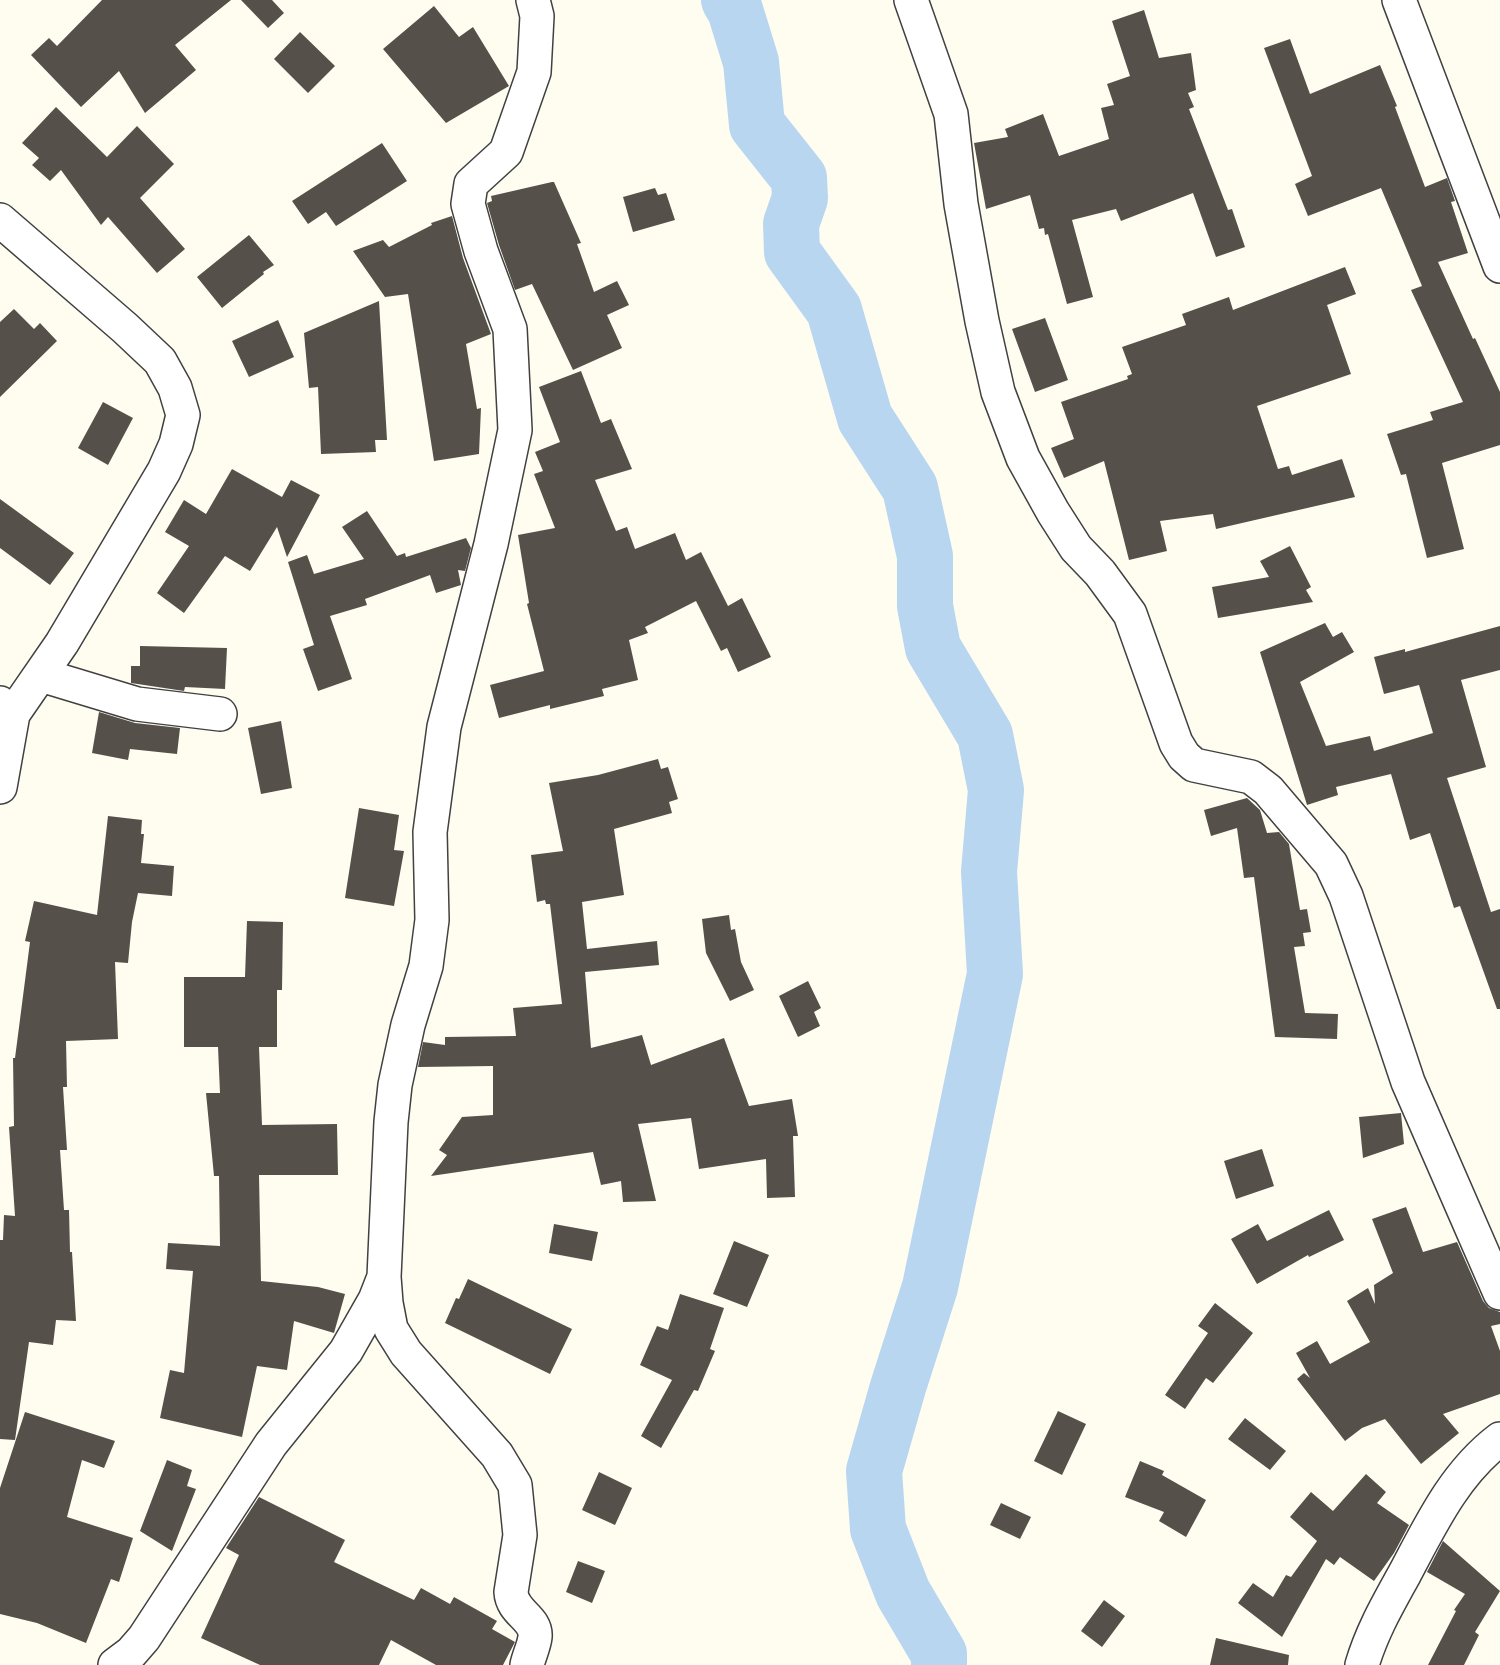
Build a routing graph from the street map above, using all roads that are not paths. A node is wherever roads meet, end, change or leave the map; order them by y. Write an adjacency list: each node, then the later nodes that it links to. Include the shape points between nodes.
1 (533, 0): 10 (street, via 537,16 534,72 506,152 471,184 468,204 510,329 514,430 491,544 444,727 430,832 432,920 426,966 395,1085)
2 (911, 0): 11 (street, via 951,114 961,204 982,321 998,392 1023,458 1076,548 1130,614 1184,756 1194,765 1251,777 1268,790 1331,864 1346,896 1408,1082)
3 (1399, 0): 5 (street)
4 (0, 220): 6 (street, via 160,361 175,388 183,416 164,471)
5 (1500, 266)
6 (41, 675): 7 (street); 8 (street, via 137,704)
7 (6, 708): 9 (street)
8 (220, 714)
9 (0, 787)
10 (384, 1277): 13 (street, via 346,1351 271,1444 144,1638); 14 (street, via 391,1329 406,1353 497,1455 515,1485 520,1535 511,1592 512,1601 535,1629)
11 (1500, 1293)
12 (1500, 1439): 15 (street, via 1463,1474 1438,1511 1370,1638)
13 (116, 1665)
14 (527, 1665)
15 (1362, 1665)

